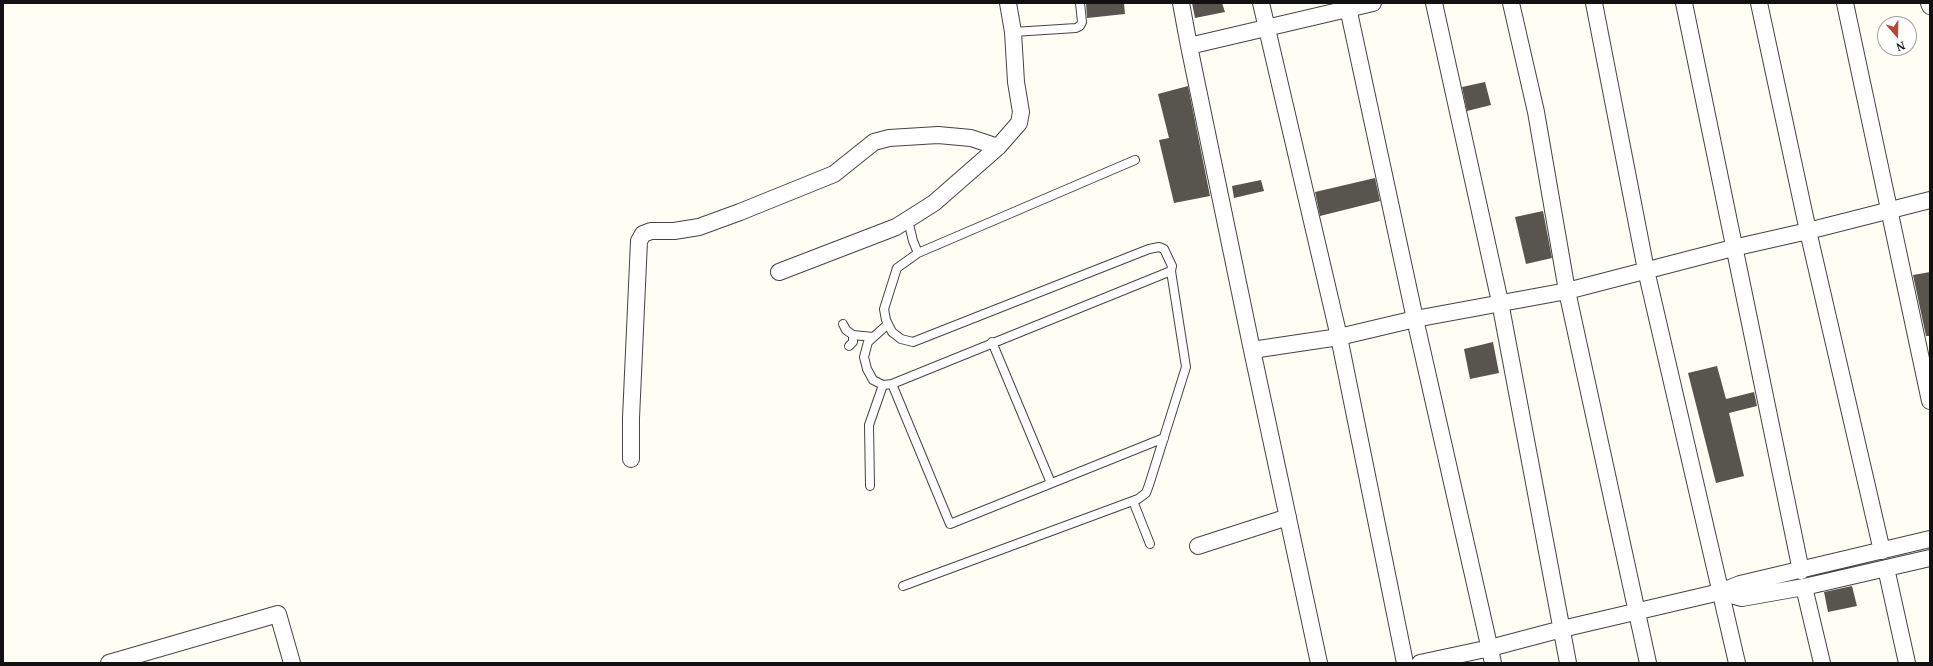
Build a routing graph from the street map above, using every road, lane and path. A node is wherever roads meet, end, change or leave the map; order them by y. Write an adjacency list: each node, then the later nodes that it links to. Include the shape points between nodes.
1 (1008, 3): 16 (street)
2 (1080, 3): 16 (lane, via 1082,22 1076,28)
3 (1181, 3): 17 (street)
4 (1260, 3): 15 (street)
5 (1372, 3): 13 (street)
6 (1434, 3): 30 (street)
7 (1511, 3): 29 (street, via 1536,112)
8 (1594, 3): 26 (street)
9 (1684, 3): 24 (street)
10 (1759, 3): 23 (street)
11 (1845, 3): 21 (street)
12 (1929, 3): 14 (street)
13 (1348, 6): 15 (street); 31 (street)
14 (1930, 6)
15 (1266, 28): 17 (street); 35 (street)
16 (1014, 32): 18 (street, via 1016,82 1021,112 1019,123)
17 (1189, 46): 39 (street)
18 (998, 146): 22 (street, via 934,203); 44 (street, via 971,138 938,135 889,138 874,142 834,174 740,212 699,227 643,234 639,241)
19 (1135, 160): 25 (lane)
20 (1930, 200): 21 (street)
21 (1889, 211): 23 (street); 42 (street)
22 (908, 220): 25 (lane); 28 (street, via 896,228)
23 (1808, 231): 24 (street); 52 (street)
24 (1733, 248): 26 (street); 55 (street)
25 (918, 252): 33 (lane, via 897,268 884,309)
26 (1646, 270): 29 (street); 58 (street)
27 (1171, 271): 33 (lane, via 1172,266 1167,254 1159,247 913,342 901,339 892,332); 37 (lane); 43 (lane, via 1186,367)
28 (779, 272)
29 (1567, 291): 30 (street); 59 (street)
30 (1500, 302): 31 (street); 60 (street)
31 (1415, 318): 35 (street); 61 (street)
32 (843, 324): 34 (lane)
33 (888, 324): 36 (lane)
34 (853, 336): 36 (lane); 38 (lane, via 853,342)
35 (1339, 337): 39 (street); 65 (street)
36 (872, 338): 41 (lane, via 868,342 864,357 873,380)
37 (992, 342): 40 (lane); 45 (lane)
38 (849, 346)
39 (1252, 350): 48 (street)
40 (892, 384): 41 (lane); 45 (lane, via 950,524)
41 (883, 385): 46 (lane, via 869,425)
42 (1930, 401)
43 (1164, 438): 45 (lane); 47 (lane, via 1146,493)
44 (631, 459)
45 (1051, 483)
46 (870, 486)
47 (1133, 501): 50 (lane); 56 (lane)
48 (1288, 517): 51 (street); 64 (street)
49 (1930, 539): 52 (street)
50 (1150, 544)
51 (1198, 546)
52 (1882, 551): 55 (street)
53 (1930, 558): 54 (street)
54 (1886, 568): 57 (street); 71 (street)
55 (1801, 571): 58 (street, via 1740,584)
56 (903, 586)
57 (1804, 587): 58 (street, via 1742,598); 70 (street)
58 (1720, 592): 59 (street); 69 (street)
59 (1636, 612): 60 (street); 68 (street)
60 (1562, 629): 61 (street); 67 (street)
61 (1492, 656): 66 (street)
62 (109, 663): 63 (street, via 278,614)
63 (292, 663)
64 (1319, 663)
65 (1406, 663)
66 (1420, 663)
67 (1568, 663)
68 (1648, 663)
69 (1737, 663)
70 (1822, 663)
71 (1907, 663)

